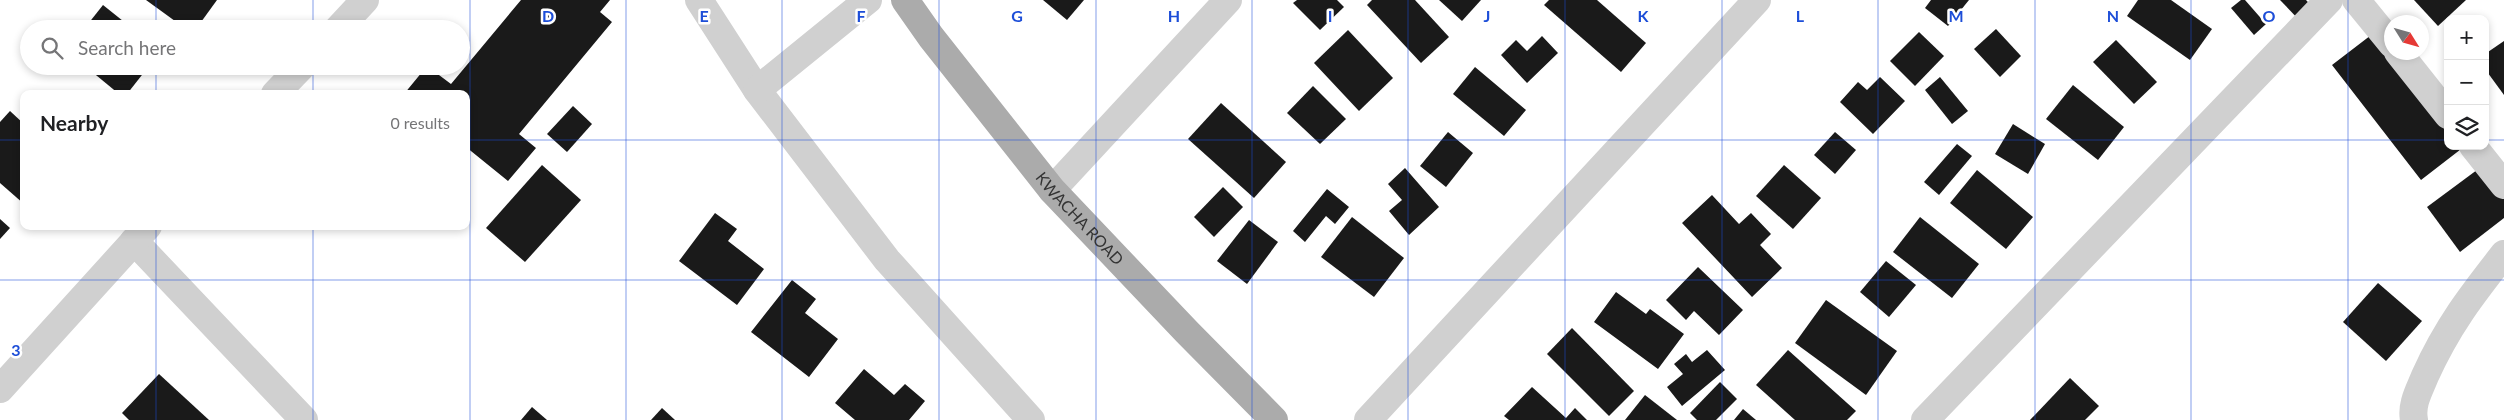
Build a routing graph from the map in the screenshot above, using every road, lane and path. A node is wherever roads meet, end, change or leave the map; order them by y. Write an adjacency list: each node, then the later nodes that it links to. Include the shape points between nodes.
1 (365, 0): 9 (street)
2 (699, 0): 14 (street)
3 (868, 0): 14 (street)
4 (905, 0): 18 (main road, KWACHA ROAD)
5 (1228, 0): 18 (street)
6 (1758, 0): 26 (street)
7 (2329, 0): 27 (street)
8 (2356, 0): 10 (street)
9 (346, 20)
10 (2384, 34)
11 (2404, 60): 15 (street)
12 (293, 75): 13 (street)
13 (279, 90)
14 (757, 90): 24 (street, via 887,260)
15 (2444, 109)
16 (2476, 150): 17 (street)
17 (2504, 185)
18 (1052, 190): 25 (main road, KWACHA ROAD)
19 (141, 234): 21 (street); 23 (street)
20 (2504, 254): 22 (street, via 2461,308 2438,348 2414,401)
21 (0, 389)
22 (2410, 418)
23 (304, 420)
24 (1031, 420)
25 (1274, 420)
26 (1368, 420)
27 (1924, 420)

